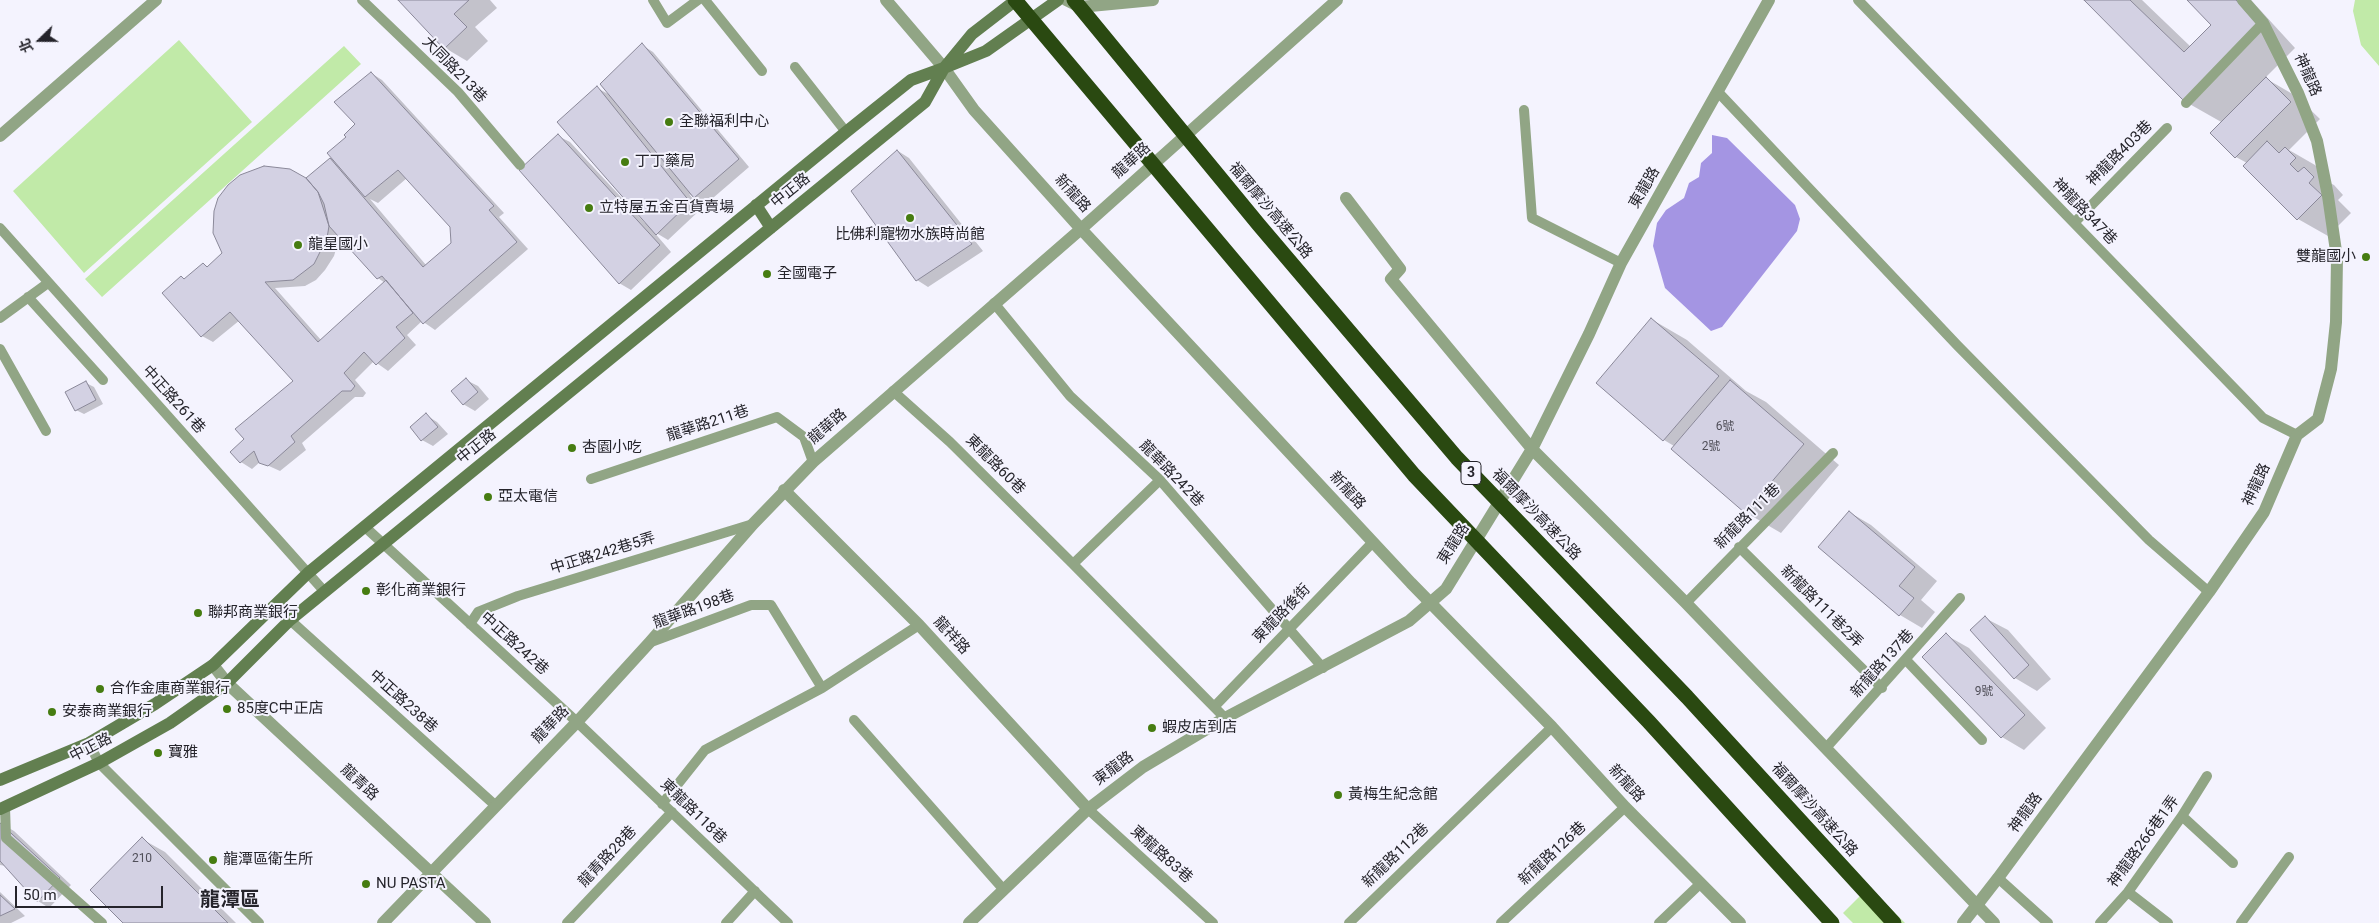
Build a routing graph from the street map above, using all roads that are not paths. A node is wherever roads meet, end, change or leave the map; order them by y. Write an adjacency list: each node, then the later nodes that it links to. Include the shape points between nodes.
1 (156, 0): 25 (street)
2 (362, 0): 26 (lane, 大同路213巷, via 458,92)
3 (653, 0): 4 (lane, via 667,23)
4 (698, 0)
5 (704, 0): 19 (lane)
6 (886, 0): 18 (street, 新龍路)
7 (1015, 0): 18 (main road, 中正路, via 972,34); 112 (highway, bridge, via 1414,475 1649,722)
8 (1058, 0): 18 (main road, 中正路, via 986,51)
9 (1066, 0): 11 (street, via 1080,7)
10 (1074, 0): 113 (highway, 福爾摩沙高速公路 / 3, bridge, via 1457,458 1687,697)
11 (1153, 0)
12 (1337, 0): 32 (street, 龍華路)
13 (1769, 0): 20 (street, 東龍路)
14 (1858, 0): 29 (lane, 神龍路347巷)
15 (2243, 0): 16 (street, 神龍路)
16 (2263, 23): 21 (lane); 42 (street, 神龍路, via 2298,93 2317,141 2337,258 2336,322 2330,369 2318,419)
17 (795, 67): 24 (lane)
18 (944, 68): 24 (main road, 中正路, via 911,80); 31 (main road, 中正路, via 925,102); 32 (street, 新龍路, via 974,110)
19 (762, 71)
20 (1718, 92): 33 (street, 東龍路); 57 (lane, via 1957,345 2149,540)
21 (2186, 103)
22 (1524, 110): 33 (lane, via 1532,218)
23 (2167, 128): 29 (lane, 神龍路403巷)
24 (846, 132): 28 (main road, 中正路)
25 (0, 136)
26 (520, 165)
27 (1346, 198): 43 (street, via 1400,269 1391,279)
28 (756, 206): 31 (main road); 50 (main road, 中正路)
29 (2074, 223): 42 (lane, 神龍路347巷, via 2263,418)
30 (0, 228): 34 (lane, 中正路261巷)
31 (771, 228): 52 (main road, 中正路)
32 (1081, 228): 36 (street, 龍華路); 51 (street, 新龍路)
33 (1621, 263): 43 (street, 東龍路)
34 (48, 283): 35 (lane); 55 (lane, 中正路261巷)
35 (28, 297): 37 (lane); 39 (lane)
36 (994, 303): 40 (street, 龍華路); 47 (lane, 龍華路242巷, via 1070,396)
37 (0, 318)
38 (0, 349): 41 (lane)
39 (103, 380)
40 (894, 391): 45 (street, 龍華路); 54 (lane, 東龍路60巷)
41 (46, 431)
42 (2297, 435): 57 (street, 神龍路, via 2264,512)
43 (1532, 449): 59 (street, 東龍路, via 1446,589); 60 (street)
44 (1833, 453): 53 (lane, 新龍路111巷)
45 (813, 462): 46 (lane, 龍華路211巷, via 804,437 777,417); 48 (street, 龍華路)
46 (591, 479)
47 (1160, 480): 54 (lane); 64 (lane, 龍華路242巷)
48 (784, 490): 49 (street, 龍華路); 63 (street, 龍祥路)
49 (753, 524): 62 (lane, 中正路242巷5弄, via 518,596 478,612); 65 (street, 龍華路)
50 (365, 527): 52 (lane, 中正路242巷); 55 (main road, 中正路)
51 (1373, 542): 59 (street, 新龍路); 64 (lane, 東龍路後街)
52 (383, 544): 56 (main road, 中正路); 62 (lane, 中正路242巷)
53 (1739, 547): 60 (lane, 新龍路111巷); 71 (lane, 新龍路111巷2弄)
54 (1073, 564): 72 (lane, 東龍路60巷)
55 (308, 573): 56 (lane, 中正路261巷); 67 (main road, 中正路)
56 (324, 592): 61 (main road, 中正路)
57 (2209, 592): 93 (street, 神龍路)
58 (1960, 598): 66 (lane, 新龍路137巷)
59 (1430, 601): 68 (street, 東龍路, via 1409,621); 76 (street, 新龍路)
60 (1686, 603): 79 (street)
61 (290, 620): 69 (main road, 中正路); 84 (lane, 中正路238巷)
62 (470, 624): 75 (lane, 中正路242巷)
63 (919, 625): 70 (lane); 87 (street, 龍祥路)
64 (1289, 628): 68 (lane, 龍華路242巷); 72 (lane, 東龍路後街)
65 (650, 642): 70 (lane, 龍華路198巷, via 750,605 771,605); 75 (street, 龍華路)
66 (1907, 661): 71 (lane, 新龍路137巷); 77 (lane)
67 (213, 665): 69 (street, 龍青路); 78 (main road, 中正路)
68 (1323, 668): 73 (street, 東龍路)
69 (227, 683): 80 (main road, 中正路, via 170,723); 92 (street, 龍青路)
70 (822, 688): 83 (lane, via 705,750)
71 (1882, 688): 79 (lane, 新龍路137巷)
72 (1214, 707): 73 (lane, 東龍路60巷)
73 (1225, 718): 87 (street, 東龍路, via 1143,766)
74 (854, 720): 95 (lane)
75 (577, 722): 83 (lane, 東龍路118巷); 84 (street, 龍華路)
76 (1552, 727): 85 (street, 新龍路); 108 (lane, 新龍路112巷)
77 (1982, 740)
78 (88, 743): 80 (lane); 82 (main road, 中正路)
79 (1826, 748): 98 (street)
80 (99, 763): 86 (main road, 中正路); 100 (lane)
81 (2207, 776): 89 (lane, 神龍路266巷1弄)
82 (0, 780)
83 (662, 804): 88 (lane, 東龍路118巷)
84 (496, 806): 92 (street, 龍華路)
85 (1625, 807): 94 (street, 新龍路); 109 (lane, 新龍路126巷)
86 (2, 808): 99 (lane, via 6,838)
87 (1088, 809): 95 (street, 東龍路); 107 (lane, 東龍路83巷)
88 (672, 812): 96 (lane, 東龍路118巷); 103 (lane, 龍青路28巷)
89 (2182, 816): 91 (lane); 97 (lane, 神龍路266巷1弄)
90 (2289, 857): 119 (lane)
91 (2233, 863)
92 (430, 872): 101 (street, 龍華路); 102 (street, 龍青路)
93 (1998, 878): 98 (street, 神龍路); 116 (lane)
94 (1700, 883): 110 (lane); 111 (street, 新龍路)
95 (1004, 890): 106 (street, 東龍路)
96 (755, 891): 104 (lane); 105 (lane, 東龍路118巷)
97 (2128, 892): 117 (lane, 神龍路266巷1弄); 118 (lane)
98 (1976, 905): 114 (street, 神龍路); 115 (street)
99 (102, 923)
100 (259, 923)
101 (383, 923)
102 (484, 923)
103 (567, 923)
104 (726, 923)
105 (788, 923)
106 (969, 923)
107 (1213, 923)
108 (1349, 923)
109 (1501, 923)
110 (1659, 923)
111 (1740, 923)
112 (1832, 923)
113 (1894, 923)
114 (1963, 923)
115 (1994, 923)
116 (2048, 923)
117 (2100, 923)
118 (2168, 923)
119 (2241, 923)

